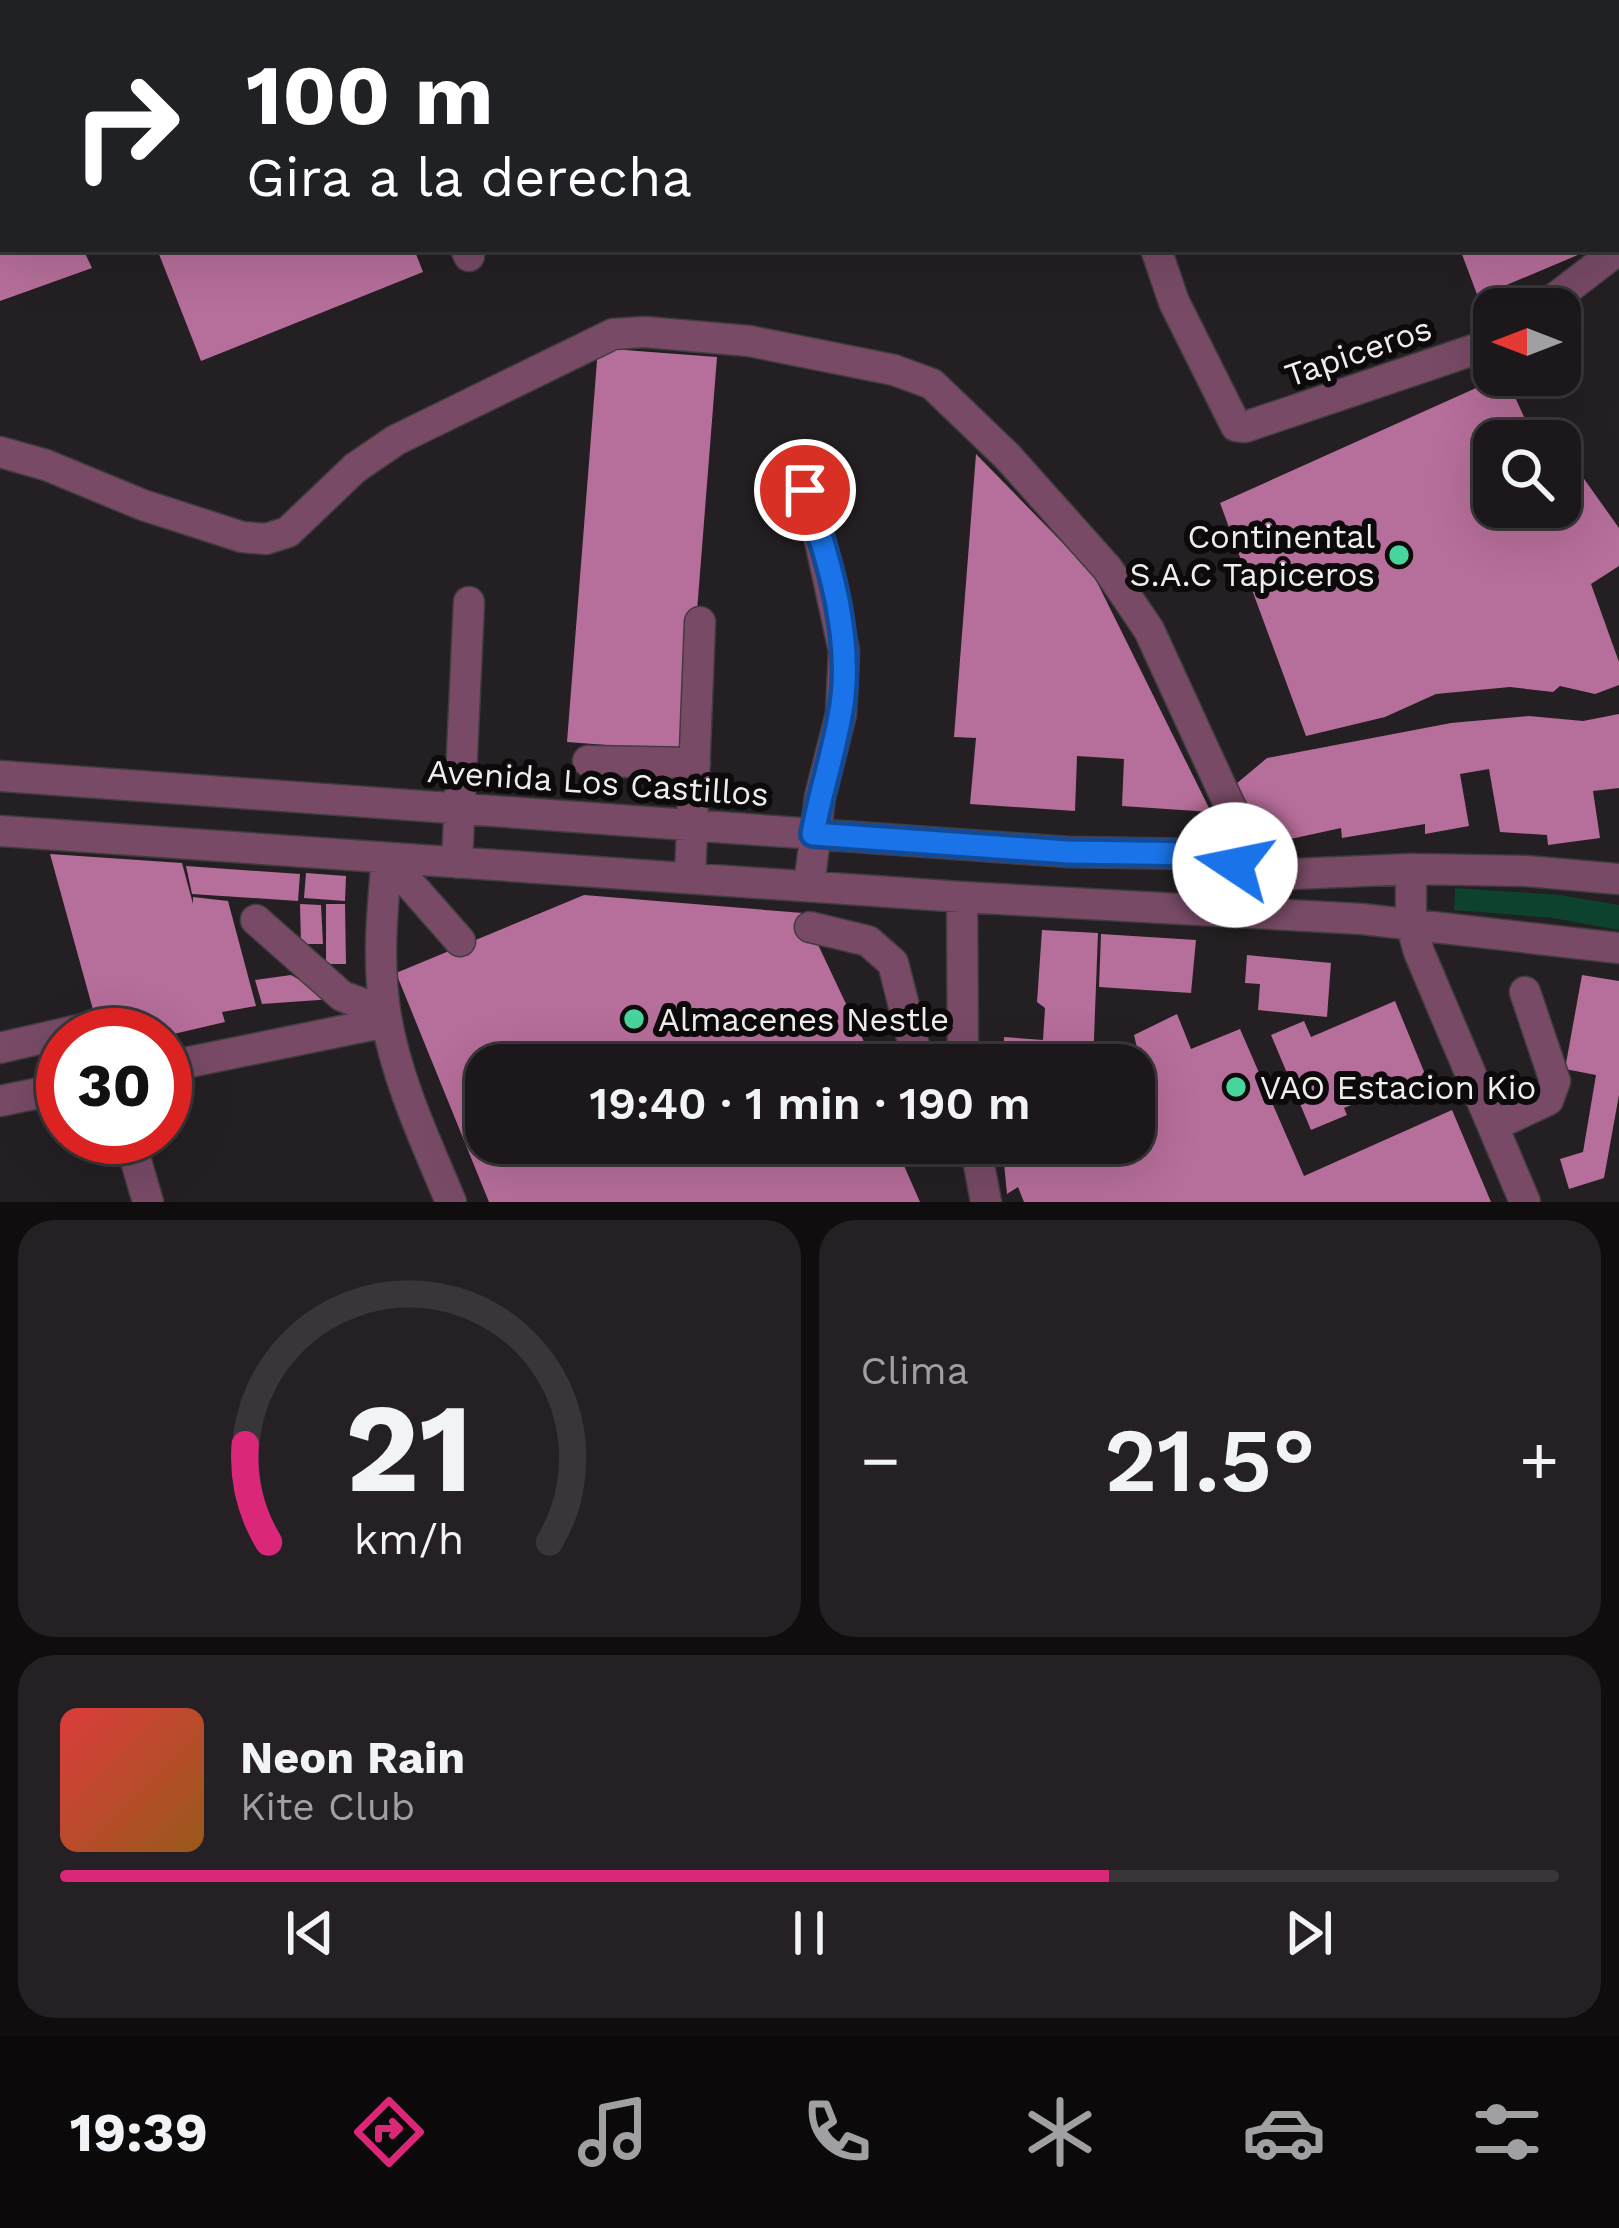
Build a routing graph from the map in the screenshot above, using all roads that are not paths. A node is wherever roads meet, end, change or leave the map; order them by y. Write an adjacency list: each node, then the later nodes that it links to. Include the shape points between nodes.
1 (1157, 252): 4 (street, Tapiceros, via 1236,426)
2 (1615, 252): 3 (street)
3 (1568, 288)
4 (1473, 350)
5 (0, 452): 22 (street, via 266,539 288,532 396,440 613,334 749,341 895,370 932,384 970,418 1107,568 1148,629)
6 (795, 461): 16 (street, via 844,651 841,714)
7 (469, 602): 13 (street)
8 (700, 622): 10 (street)
9 (588, 761): 10 (street)
10 (694, 763): 14 (street)
11 (0, 776): 12 (street, Avenida Los Castillos)
12 (330, 799): 13 (street, Avenida Los Castillos); 18 (street)
13 (460, 809): 14 (street, Avenida Los Castillos); 20 (street)
14 (692, 825): 16 (street, Avenida Los Castillos); 23 (street)
15 (0, 830): 18 (street)
16 (813, 834): 17 (street, Avenida Los Castillos); 25 (street)
17 (1068, 852): 22 (street, Avenida Los Castillos, via 1202,854); 27 (street)
18 (331, 854): 19 (street)
19 (387, 858): 20 (street); 31 (street); 34 (street)
20 (457, 862): 23 (street)
21 (1411, 869): 22 (street, Avenida Los Castillos); 24 (street, Avenida Los Castillos); 29 (street)
22 (1269, 875)
23 (690, 878): 25 (street)
24 (1619, 879)
25 (809, 886): 26 (street)
26 (962, 897): 27 (street); 37 (street)
27 (1067, 903): 29 (street)
28 (256, 920): 34 (street, via 342,996)
29 (1411, 923): 32 (street); 42 (street)
30 (810, 927): 36 (street, via 868,941 893,963)
31 (460, 941)
32 (1619, 948)
33 (1526, 992): 42 (street, via 1554,1093)
34 (385, 1012): 39 (street); 46 (street, via 418,1126)
35 (36, 1040): 38 (street)
36 (914, 1044)
37 (962, 1044)
38 (0, 1048)
39 (192, 1060)
40 (36, 1094): 41 (street)
41 (0, 1101)
42 (1493, 1126): 48 (street)
43 (137, 1164): 45 (street)
44 (979, 1164): 47 (street)
45 (148, 1202)
46 (452, 1202)
47 (986, 1202)
48 (1525, 1202)

